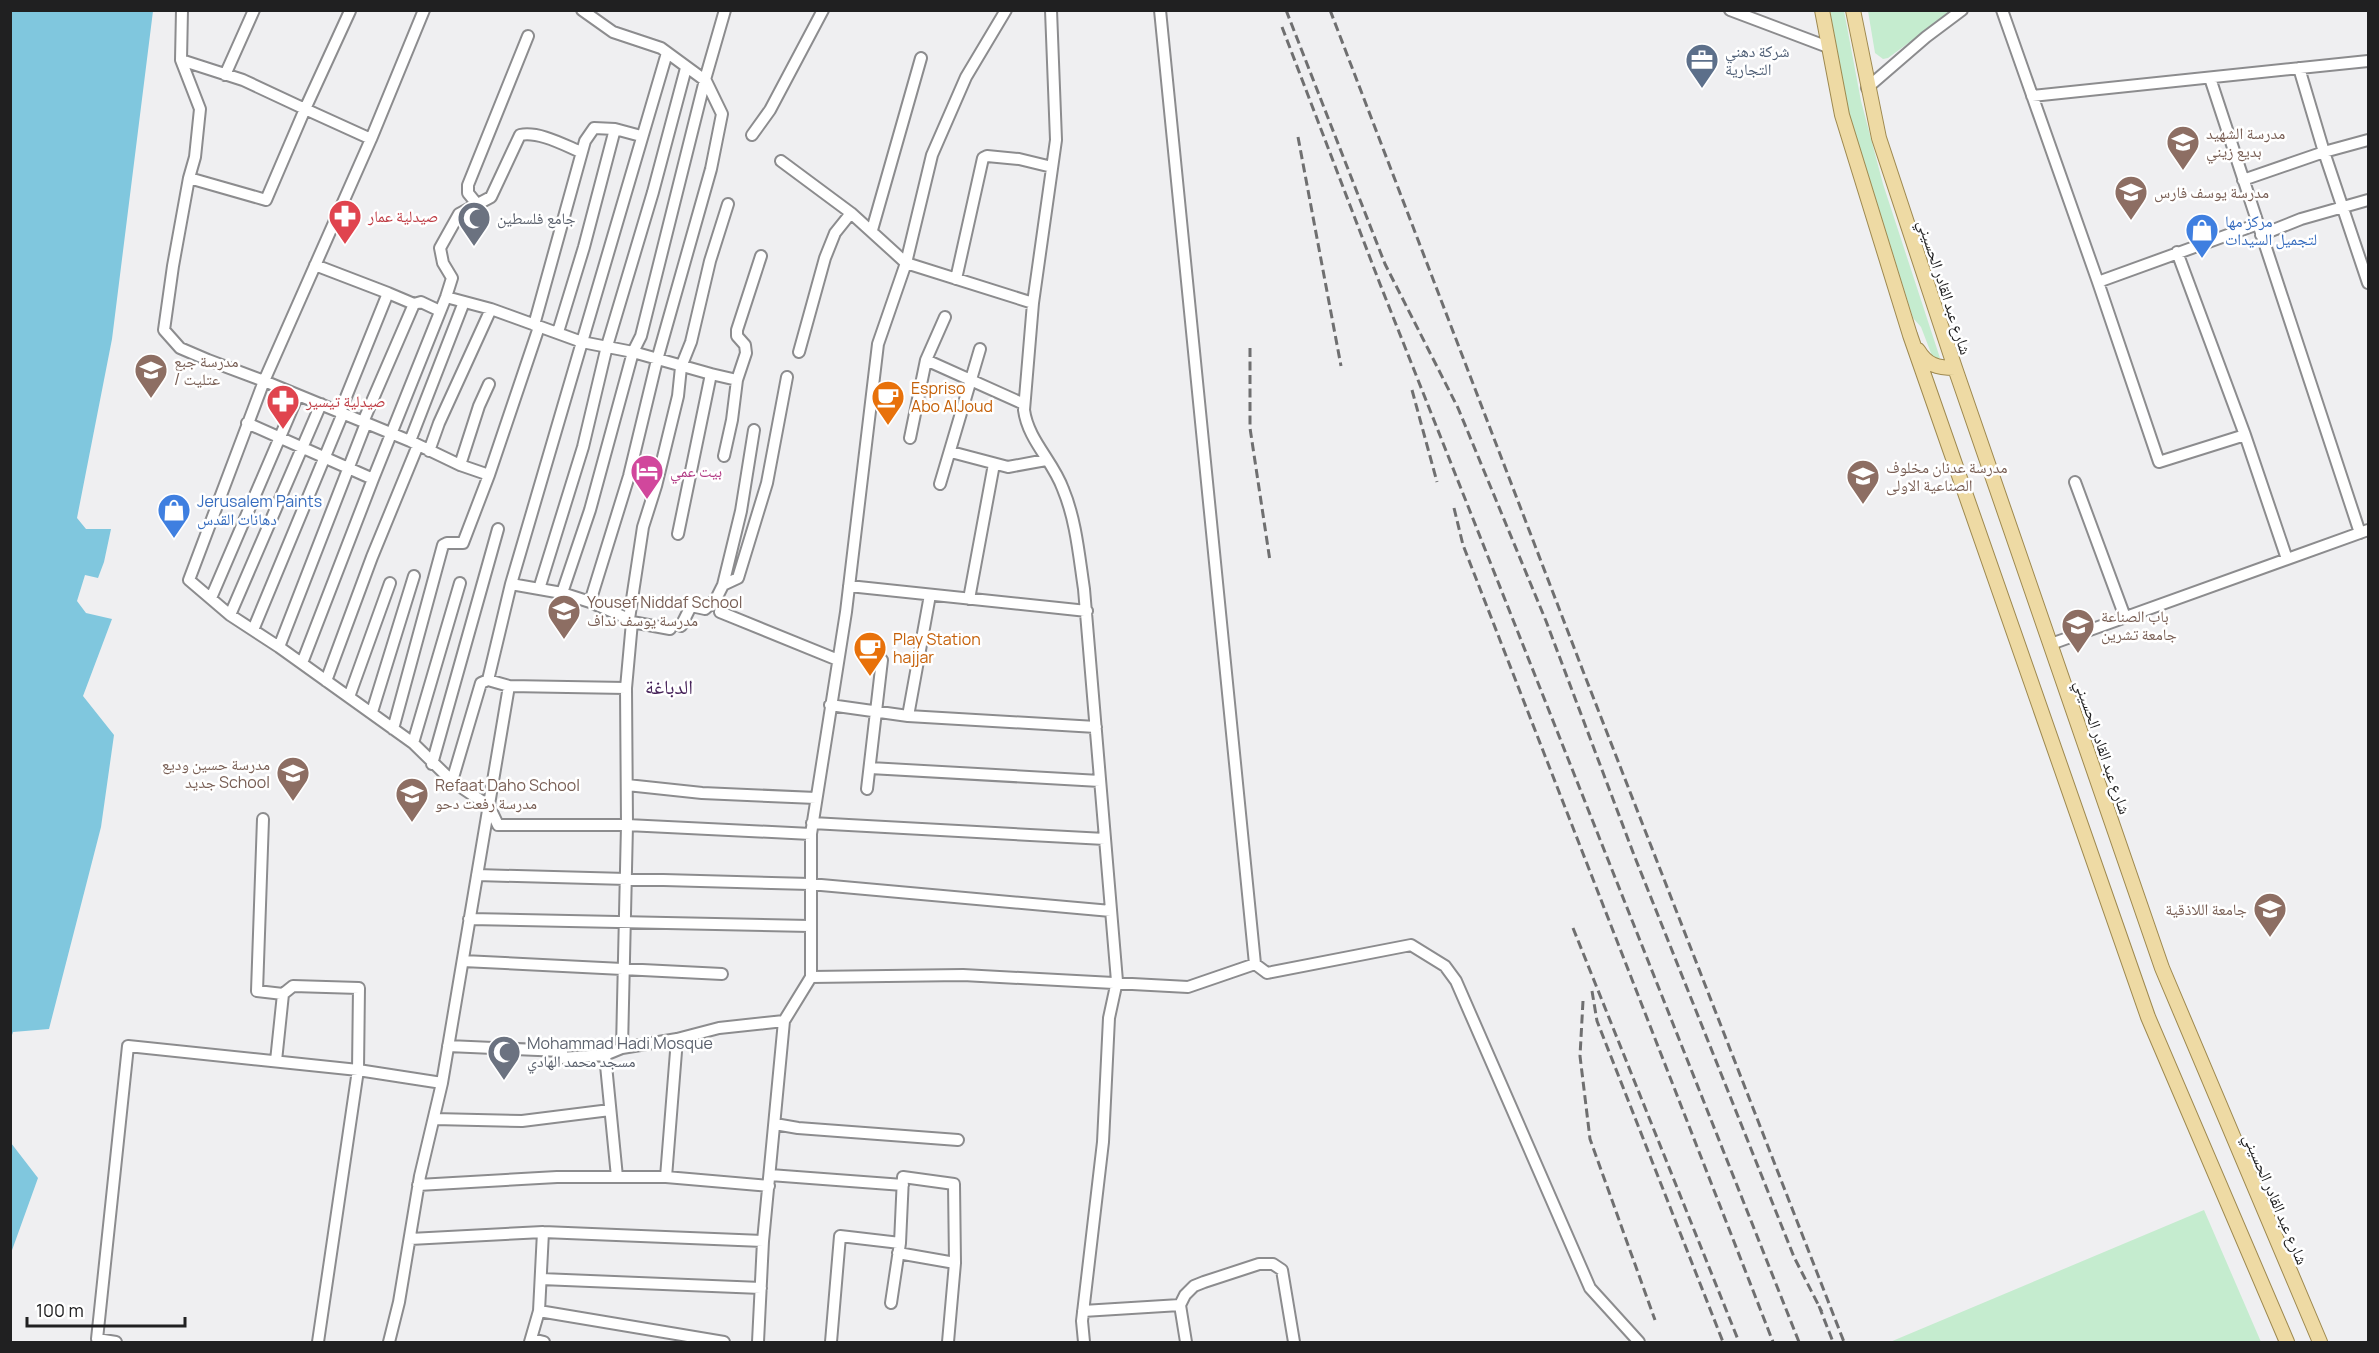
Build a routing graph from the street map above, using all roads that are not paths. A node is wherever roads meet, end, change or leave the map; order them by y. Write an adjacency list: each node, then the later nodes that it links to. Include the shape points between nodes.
1 (182, 10): 20 (street)
2 (254, 10): 24 (street)
3 (424, 10): 33 (street)
4 (582, 10): 18 (street, via 613,32)
5 (725, 10): 26 (street)
6 (823, 10): 31 (street, via 770,110)
7 (1006, 10): 50 (street, via 966,77 932,155)
8 (1051, 10): 38 (street, via 1056,140)
9 (1160, 10): 165 (street)
10 (1730, 10): 17 (street)
11 (1822, 10): 17 (main road)
12 (1853, 10): 27 (main road, شارع عبد القادر الحسيني)
13 (1962, 10): 27 (street)
14 (2002, 10): 28 (street)
15 (350, 11): 29 (street)
16 (528, 36): 42 (street, via 468,185 468,193)
17 (1828, 47): 65 (main road, via 1842,115)
18 (667, 53): 22 (street); 32 (street)
19 (921, 58): 47 (street)
20 (181, 60): 24 (street); 39 (street, via 200,109)
21 (2368, 61): 23 (street)
22 (686, 68): 26 (street); 67 (street)
23 (2298, 68): 25 (street); 36 (street)
24 (225, 75): 29 (street)
25 (2210, 78): 28 (street); 40 (street)
26 (706, 81): 69 (street, via 641,336); 71 (street, via 722,114 711,169)
27 (1868, 88): 74 (main road, شارع عبد القادر الحسيني, via 1879,138)
28 (2032, 96): 53 (street)
29 (305, 109): 33 (street); 39 (street, via 266,200)
30 (615, 129): 32 (street); 35 (street, via 594,128); 64 (street)
31 (752, 135)
32 (641, 136): 66 (street)
33 (370, 139): 51 (street)
34 (2368, 140): 36 (street)
35 (581, 152): 42 (street, via 543,137 520,135 491,197); 63 (street)
36 (2324, 152): 40 (street); 44 (street)
37 (782, 161): 45 (street)
38 (1052, 167): 52 (street, via 1019,159 983,158); 58 (street)
39 (189, 178): 78 (street, via 164,330 180,348)
40 (2243, 180): 46 (street)
41 (2368, 200): 44 (street)
42 (477, 204): 56 (street, via 459,214 440,248 452,278)
43 (728, 204): 73 (street)
44 (2343, 208): 46 (street); 54 (street)
45 (852, 213): 47 (street); 70 (street, via 835,233 825,258)
46 (2259, 229): 48 (street); 107 (street)
47 (872, 230): 50 (street)
48 (2177, 252): 53 (street); 89 (street)
49 (761, 256): 77 (street, via 737,330 746,353)
50 (906, 263): 52 (street); 115 (street, via 878,344)
51 (315, 265): 55 (street); 78 (street)
52 (956, 279): 58 (street)
53 (2098, 282): 89 (street, via 2159,462)
54 (2368, 283)
55 (388, 293): 59 (street); 84 (street)
56 (446, 297): 57 (street); 61 (street)
57 (464, 302): 60 (street); 92 (street)
58 (1033, 303): 83 (street)
59 (414, 304): 61 (street, via 421,302); 85 (street)
60 (491, 309): 63 (street); 94 (street)
61 (440, 311): 88 (street)
62 (945, 317): 72 (street)
63 (537, 326): 64 (street); 102 (street)
64 (558, 332): 66 (street)
65 (1910, 335): 74 (main road, via 1924,360 1938,368); 212 (main road, via 2148,1017)
66 (582, 342): 67 (street); 113 (street)
67 (607, 346): 69 (street); 116 (street, via 583,447)
68 (980, 349): 79 (street)
69 (633, 352): 71 (street); 117 (street, via 590,510)
70 (799, 352)
71 (657, 360): 73 (street); 121 (street, via 629,476)
72 (926, 360): 79 (street); 91 (street)
73 (681, 367): 75 (street); 126 (street, via 678,396 643,527)
74 (1954, 368): 128 (main road, شارع عبد القادر الحسيني)
75 (711, 374): 77 (street); 108 (street)
76 (788, 377): 114 (street, via 767,483 738,578)
77 (737, 380): 96 (street)
78 (264, 381): 81 (street); 86 (street)
79 (971, 381): 83 (street); 95 (street)
80 (489, 384): 100 (street)
81 (298, 395): 82 (street); 90 (street)
82 (321, 404): 84 (street); 93 (street)
83 (1024, 404): 98 (street, via 1028,428)
84 (342, 413): 85 (street); 97 (street)
85 (365, 422): 88 (street); 101 (street)
86 (247, 423): 90 (street); 119 (street, via 189,580)
87 (754, 430): 114 (street)
88 (392, 434): 92 (street); 103 (street)
89 (2245, 435): 109 (street)
90 (281, 437): 93 (street); 119 (street)
91 (910, 438)
92 (414, 443): 94 (street); 134 (street)
93 (303, 447): 97 (street); 124 (street)
94 (429, 452): 100 (street)
95 (951, 452): 99 (street); 105 (street)
96 (724, 456)
97 (324, 457): 101 (street); 127 (street)
98 (1046, 460): 99 (street, via 1008,467); 122 (street, via 1067,500)
99 (994, 464): 120 (street)
100 (460, 465): 102 (street)
101 (347, 469): 103 (street); 129 (street)
102 (489, 475): 143 (street, via 463,543 443,545)
103 (373, 479): 132 (street)
104 (2074, 482): 125 (street)
105 (940, 484)
106 (498, 529): 145 (street)
107 (2364, 531): 109 (street)
108 (678, 534)
109 (2287, 559): 125 (street)
110 (414, 576): 139 (street)
111 (390, 583): 137 (street)
112 (459, 583): 144 (street)
113 (511, 584): 116 (street); 133 (street)
114 (723, 585): 126 (street, via 705,609 691,606 675,627)
115 (849, 586): 118 (street); 130 (street)
116 (539, 589): 117 (street)
117 (561, 593): 121 (street)
118 (930, 595): 120 (street); 141 (street)
119 (211, 598): 124 (street)
120 (969, 599): 122 (street)
121 (590, 602): 126 (street)
122 (1087, 611): 142 (street)
123 (720, 612): 130 (street)
124 (230, 615): 127 (street)
125 (2125, 617): 128 (street)
126 (630, 620): 136 (street)
127 (253, 630): 129 (street)
128 (2051, 644): 213 (main road, شارع عبد القادر الحسيني, via 2162,968)
129 (279, 647): 132 (street)
130 (838, 660): 138 (street)
131 (882, 660): 140 (street)
132 (302, 663): 134 (street)
133 (488, 680): 135 (street); 148 (street, via 481,682)
134 (326, 681): 137 (street)
135 (509, 686): 136 (street); 152 (street)
136 (626, 688): 149 (street)
137 (349, 697): 139 (street)
138 (830, 705): 140 (street); 151 (street)
139 (372, 712): 143 (street)
140 (876, 712): 141 (street); 146 (street)
141 (908, 716): 142 (street)
142 (1096, 727): 147 (street)
143 (393, 729): 144 (street)
144 (413, 743): 145 (street)
145 (432, 764): 148 (street)
146 (870, 768): 147 (street); 150 (street)
147 (1100, 780): 156 (street)
148 (452, 781): 152 (street)
149 (627, 785): 151 (street); 154 (street)
150 (867, 789)
151 (816, 798): 155 (street)
152 (489, 806): 154 (street, via 498,825); 157 (street)
153 (262, 819): 170 (street, via 257,991)
154 (627, 825): 155 (street); 158 (street)
155 (811, 829): 156 (street); 159 (street)
156 (1105, 839): 160 (street)
157 (477, 875): 158 (street); 161 (street)
158 (626, 879): 159 (street); 162 (street)
159 (810, 884): 160 (street); 163 (street)
160 (1111, 911): 169 (street)
161 (469, 919): 162 (street); 164 (street)
162 (625, 921): 163 (street); 166 (street)
163 (810, 926): 168 (street)
164 (463, 961): 166 (street); 173 (street)
165 (1255, 964): 169 (street, via 1188,987); 211 (street, via 1266,973 1411,945 1445,966 1456,981 1590,1288)
166 (624, 968): 167 (street); 174 (street)
167 (722, 974)
168 (811, 977): 169 (street, via 963,975); 171 (street)
169 (1117, 981): 198 (street, via 1110,1018 1103,1142)
170 (283, 994): 176 (street); 177 (street, via 293,986 359,988)
171 (784, 1021): 172 (street, via 719,1028); 181 (street)
172 (677, 1039): 174 (street); 184 (street)
173 (448, 1046): 175 (street, via 561,1051 561,1058); 178 (street)
174 (622, 1048): 175 (street)
175 (605, 1055): 179 (street)
176 (276, 1061): 177 (street); 200 (street, via 128,1046 97,1340)
177 (358, 1070): 178 (street); 201 (street)
178 (442, 1083): 180 (street)
179 (610, 1110): 180 (street, via 522,1121); 183 (street)
180 (434, 1119): 186 (street)
181 (775, 1124): 182 (street); 185 (street)
182 (958, 1140)
183 (617, 1177): 184 (street); 186 (street)
184 (666, 1178): 185 (street)
185 (769, 1180): 187 (street); 190 (street)
186 (418, 1185): 189 (street)
187 (903, 1185): 191 (street); 192 (street, via 903,1177 954,1184)
188 (543, 1232): 189 (street); 190 (street); 193 (street)
189 (410, 1239): 202 (street)
190 (763, 1241): 194 (street)
191 (899, 1248): 192 (street); 195 (street); 206 (street, via 840,1236)
192 (955, 1263): 207 (street)
193 (541, 1279): 194 (street); 197 (street)
194 (761, 1288): 205 (street)
195 (891, 1303)
196 (1180, 1305): 198 (street); 209 (street); 210 (street, via 1194,1286 1259,1264 1273,1264 1282,1270 1286,1283)
197 (539, 1311): 199 (street); 204 (street)
198 (1083, 1311): 208 (street)
199 (531, 1341): 203 (street)
200 (116, 1342)
201 (318, 1342)
202 (389, 1342)
203 (544, 1342)
204 (724, 1342)
205 (759, 1342)
206 (831, 1342)
207 (948, 1342)
208 (1084, 1342)
209 (1186, 1342)
210 (1294, 1342)
211 (1639, 1342)
212 (2288, 1342)
213 (2320, 1342)

